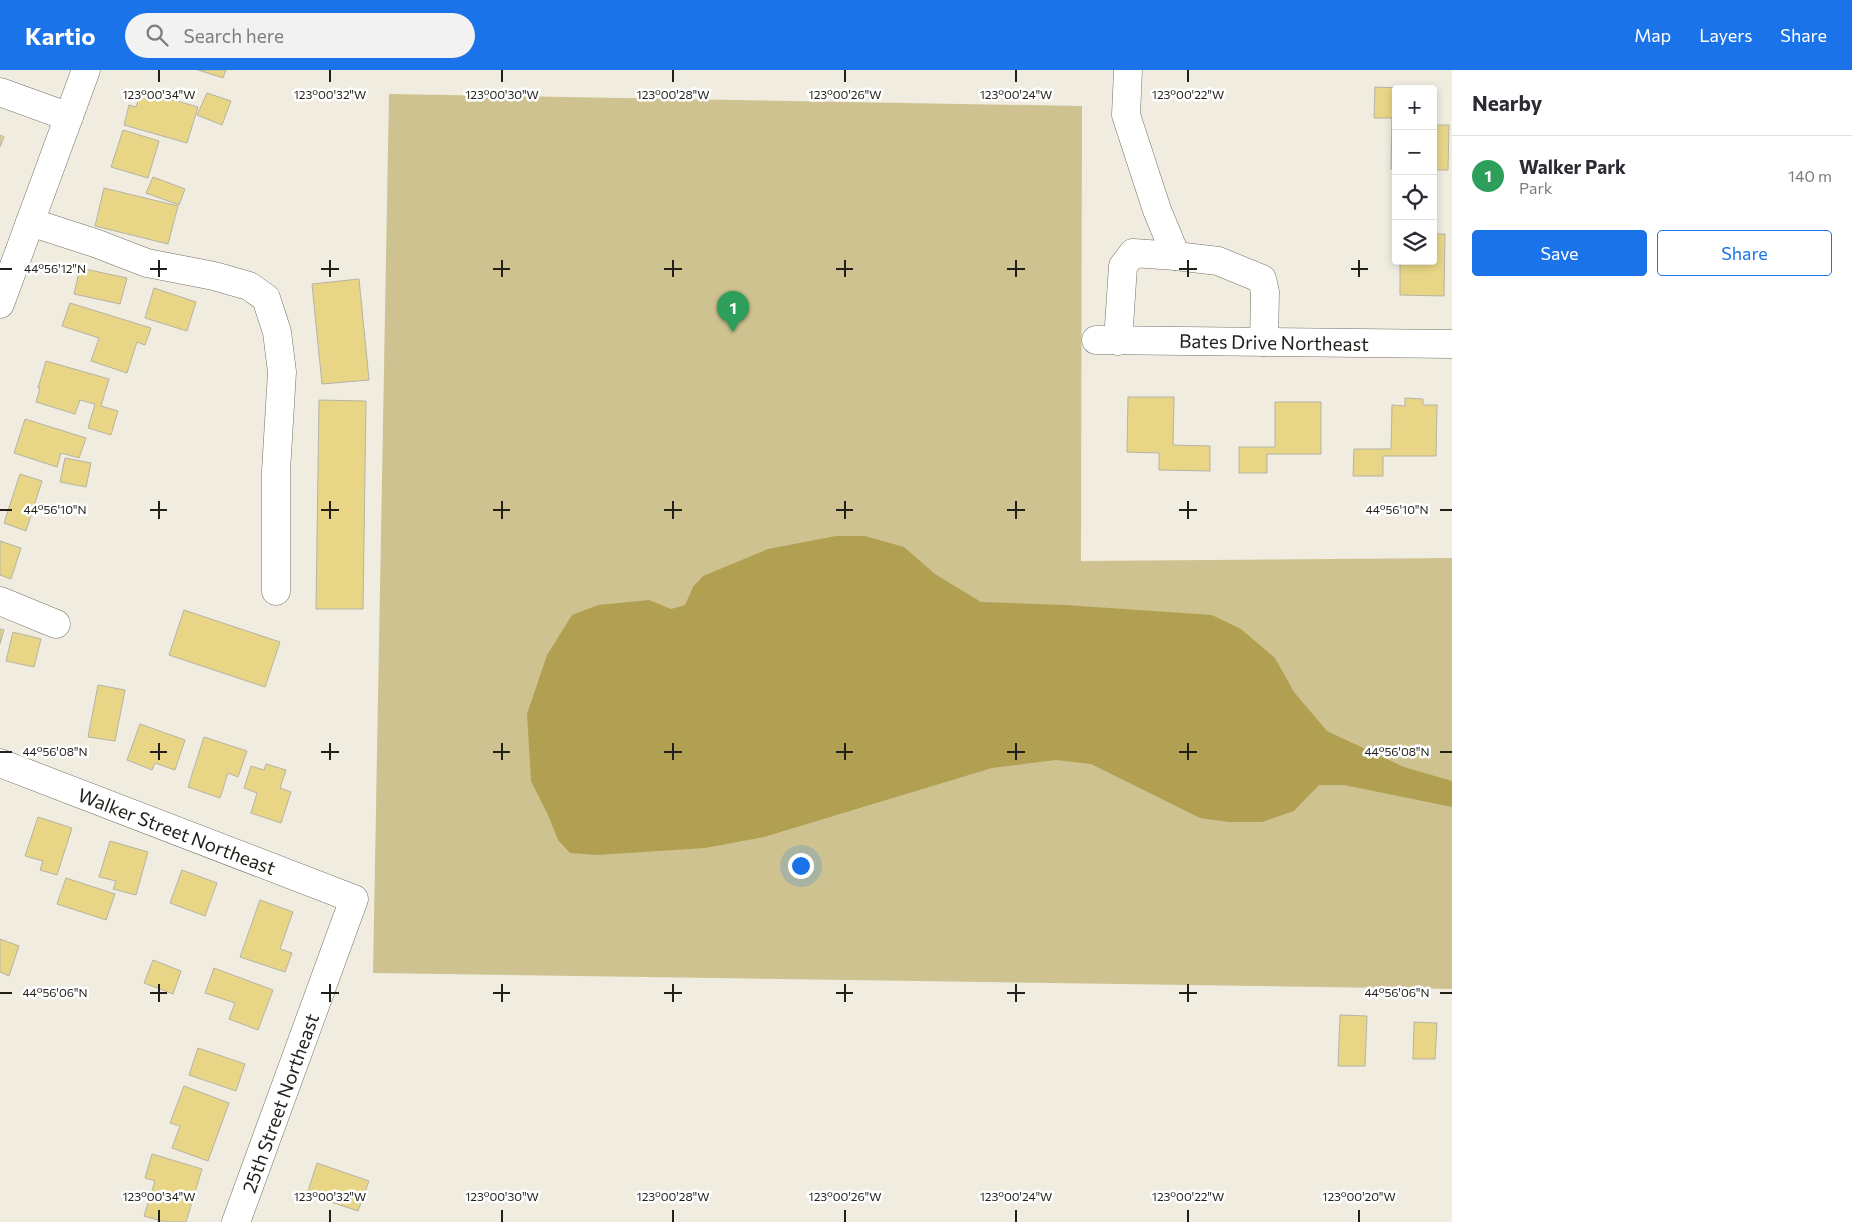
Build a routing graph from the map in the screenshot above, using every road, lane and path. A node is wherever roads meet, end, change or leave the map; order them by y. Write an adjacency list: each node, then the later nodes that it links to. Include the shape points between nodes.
1 (86, 70): 4 (street)
2 (1128, 70): 6 (street, via 1126,115 1157,210)
3 (0, 92): 4 (street)
4 (69, 117): 5 (street)
5 (30, 222): 7 (street); 10 (street, via 147,263 249,286 266,298 277,332 282,372 276,471)
6 (1176, 256): 8 (street, via 1218,262 1262,279 1265,292); 8 (street, Bates Drive Northeast, via 1134,253 1123,266 1107,340)
7 (0, 304)
8 (1264, 342): 9 (street, Bates Drive Northeast)
9 (1452, 344)
10 (276, 591)
11 (0, 601): 12 (street)
12 (56, 624)
13 (0, 763): 14 (street, Walker Street Northeast)
14 (354, 899): 15 (street, 25th Street Northeast)
15 (236, 1222)

